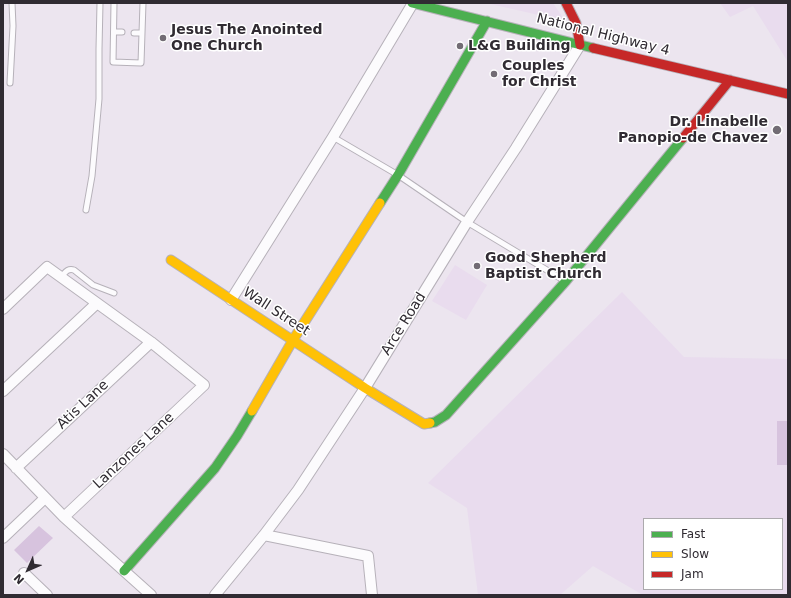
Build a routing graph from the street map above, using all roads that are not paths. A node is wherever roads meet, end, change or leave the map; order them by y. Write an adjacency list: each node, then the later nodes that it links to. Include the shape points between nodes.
1 (12, 3): 14 (lane)
2 (100, 3): 18 (lane, via 99,99 93,169)
3 (114, 3): 8 (lane)
4 (143, 3): 11 (lane)
5 (413, 3): 7 (street, National Highway 4); 16 (street)
6 (566, 3): 12 (street, via 578,30)
7 (487, 21): 12 (street, National Highway 4); 17 (street)
8 (114, 32): 9 (lane); 11 (lane, via 113,62 141,63)
9 (122, 32)
10 (134, 33): 11 (lane)
11 (142, 33)
12 (580, 45): 13 (street, National Highway 4); 19 (street, Arce Road)
13 (730, 80): 15 (street, National Highway 4); 22 (street, Wall Street)
14 (10, 83)
15 (788, 94)
16 (333, 137): 17 (lane); 24 (street)
17 (398, 175): 19 (lane); 27 (street)
18 (86, 210)
19 (467, 222): 22 (lane); 29 (street, Arce Road)
20 (171, 260): 24 (street, Wall Street)
21 (61, 277): 23 (lane, via 67,270 72,269 93,285); 25 (street); 26 (street, via 47,267)
22 (566, 281): 29 (street, Wall Street, via 446,415 435,422 424,424)
23 (114, 294)
24 (231, 300): 27 (street, Wall Street)
25 (96, 304): 28 (street); 30 (street)
26 (3, 309)
27 (293, 340): 29 (street, Wall Street); 37 (street, via 237,436 214,468)
28 (151, 342): 32 (street, Atis Lane); 34 (street, Lanzones Lane, via 204,385)
29 (365, 388): 35 (street, Arce Road, via 298,490)
30 (3, 391)
31 (3, 454): 32 (street)
32 (16, 468): 33 (street)
33 (45, 498): 34 (street); 36 (street)
34 (67, 520): 37 (street)
35 (264, 535): 41 (street, Arce Road); 42 (street, via 368,556)
36 (3, 538)
37 (124, 571): 40 (street)
38 (24, 573): 39 (street)
39 (47, 595)
40 (151, 595)
41 (215, 595)
42 (372, 595)

